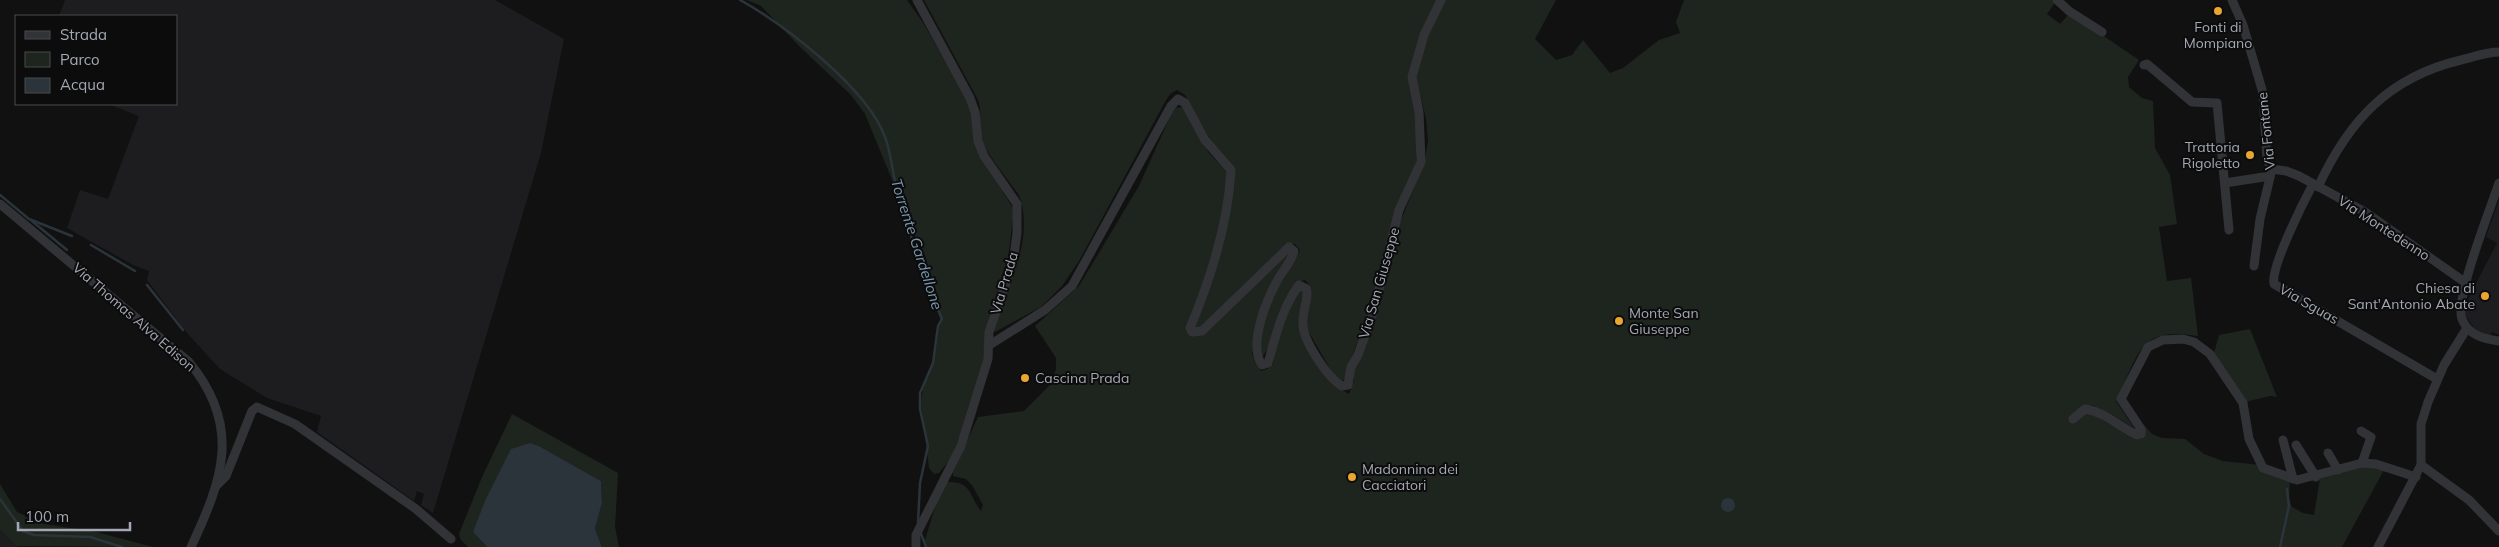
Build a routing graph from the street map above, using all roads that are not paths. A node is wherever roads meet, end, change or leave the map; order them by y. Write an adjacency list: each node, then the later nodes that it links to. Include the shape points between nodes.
1 (917, 0): 18 (street, Via Prada, via 970,98 984,156 1017,204 1013,263 990,326)
2 (1441, 0): 18 (street, Via San Giuseppe, via 1424,35 1412,78 1420,112 1421,162 1399,210 1373,313 1351,367 1348,385 1342,386 1333,381 1308,340 1303,324 1308,302 1304,286 1300,285 1289,298 1268,363 1262,365 1257,359 1255,346 1266,305 1278,279 1292,262 1294,251 1290,247 1202,331 1192,332 1190,328 1218,248 1230,192 1231,170 1205,140 1185,103 1178,99 1171,106 1072,286 1046,310)
3 (2057, 0): 5 (street)
4 (2232, 0): 8 (street, Via Fontane, via 2243,25 2263,93 2267,160)
5 (2102, 32)
6 (2499, 52): 11 (street, via 2447,64 2395,86 2374,104 2348,135)
7 (2144, 65): 9 (street, via 2147,64 2192,102 2217,103)
8 (2271, 173): 9 (street, Via Fontane); 11 (street, Via Montedenno, via 2286,170); 14 (street, Via Fontane, via 2260,218)
9 (2225, 183): 13 (street)
10 (2499, 183): 15 (street)
11 (2315, 185): 15 (street, Via Montedenno, via 2382,223 2388,231); 19 (street, Via Sguas, via 2286,243 2274,284)
12 (0, 204): 26 (street, Via Thomas Alva Edison, via 188,362 218,408 223,434)
13 (2229, 230)
14 (2254, 266)
15 (2466, 283): 16 (street, via 2460,312)
16 (2467, 328): 17 (street, via 2480,337); 19 (street)
17 (2499, 341)
18 (988, 346): 37 (street, Via Prada, via 988,359 961,446 916,536)
19 (2437, 379): 28 (street, via 2421,429)
20 (2073, 419): 32 (street, via 2085,410 2094,410 2132,433 2141,434 2121,399 2148,347 2163,340 2194,342 2210,354 2243,403 2249,440 2263,468)
21 (2361, 431): 27 (street, via 2371,437)
22 (2283, 440): 32 (street)
23 (2296, 445): 30 (street)
24 (2328, 453): 29 (street)
25 (234, 456): 26 (street); 33 (street, Via Thomas Alva Edison, via 226,476); 35 (street, Via Thomas Alva Edison, via 252,411 257,407 295,424 416,509)
26 (221, 458): 33 (street, Via Thomas Alva Edison)
27 (2362, 463): 29 (street); 31 (street, via 2376,464)
28 (2421, 465): 31 (street); 34 (street, via 2469,500)
29 (2338, 470): 30 (street)
30 (2316, 477): 32 (street)
31 (2416, 477): 38 (street)
32 (2293, 479)
33 (216, 486): 36 (street, Via Thomas Alva Edison)
34 (2499, 531)
35 (451, 539)
36 (191, 547)
37 (916, 547)
38 (2378, 547)

